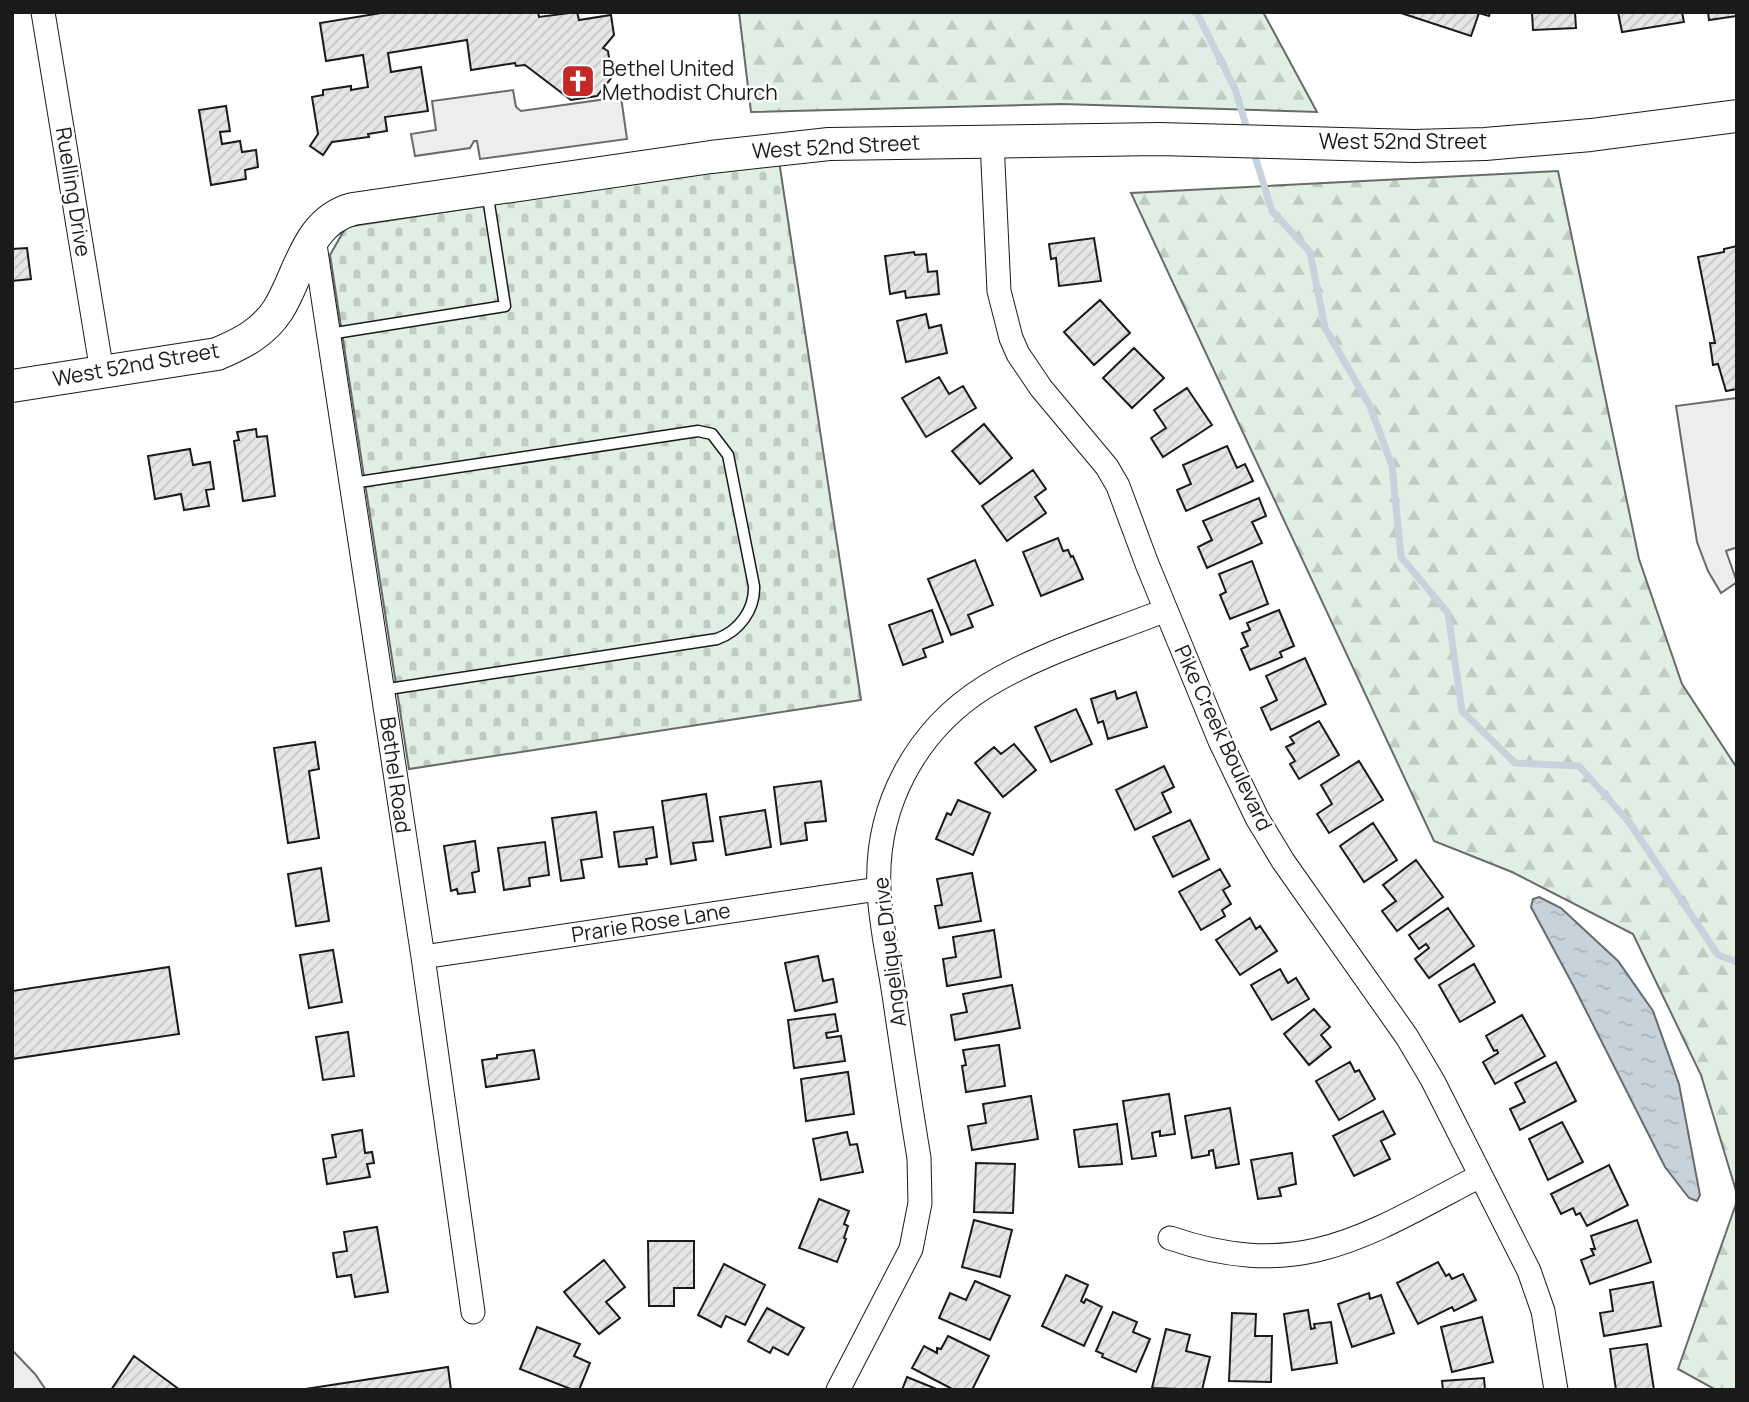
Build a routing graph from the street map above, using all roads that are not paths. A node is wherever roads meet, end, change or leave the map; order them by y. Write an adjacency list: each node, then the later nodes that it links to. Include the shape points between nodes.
1 (43, 12): 7 (street, Ruelling Drive)
2 (1737, 116): 3 (street, West 52nd Street, via 1485,144)
3 (992, 141): 4 (street, West 52nd Street, via 780,148); 10 (street, Pike Creek Boulevard, via 999,291 1011,338 1027,370 1095,451 1118,486)
4 (487, 191): 5 (street, West 52nd Street, via 344,211); 6 (lane, via 505,306)
5 (314, 238): 6 (street, Bethel Road); 7 (street, West 52nd Street, via 277,311 242,344 217,354)
6 (329, 334): 9 (street, Bethel Road)
7 (102, 372): 8 (street, West 52nd Street)
8 (12, 386)
9 (352, 484): 11 (street, Bethel Road); 11 (lane, via 698,431 712,435 728,455 754,586 754,598 740,624 717,639)
10 (1166, 610): 12 (street, Angelique Drive, via 1014,671 970,697 943,720 909,762 894,793); 14 (street, Pike Creek Boulevard, via 1257,818 1407,1037)
11 (382, 690): 13 (street, Bethel Road)
12 (878, 889): 13 (street, Prarie Rose Lane); 17 (street, Angelique Drive, via 919,1158 920,1203 917,1230 902,1270)
13 (423, 957): 16 (street, Bethel Road)
14 (1480, 1175): 15 (street, via 1363,1236 1318,1251 1247,1256); 18 (street, Pike Creek Boulevard, via 1537,1293)
15 (1170, 1238)
16 (473, 1312)
17 (838, 1390)
18 (1556, 1390)

